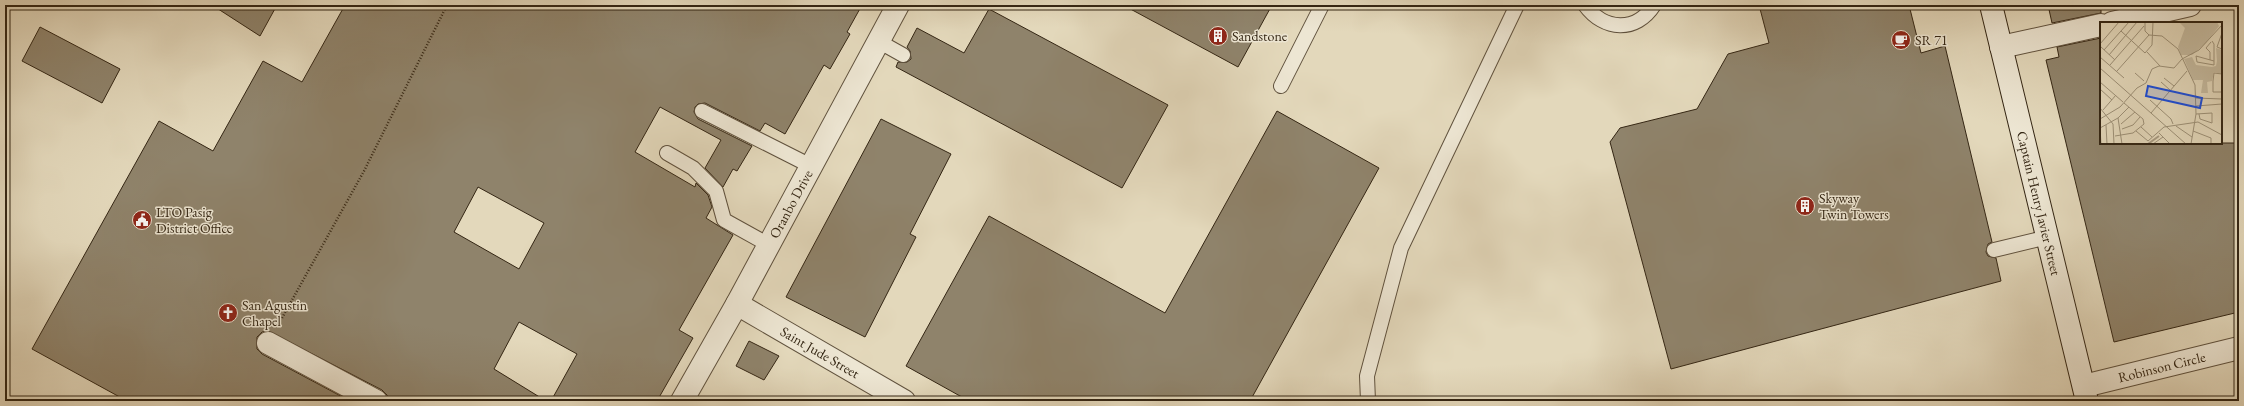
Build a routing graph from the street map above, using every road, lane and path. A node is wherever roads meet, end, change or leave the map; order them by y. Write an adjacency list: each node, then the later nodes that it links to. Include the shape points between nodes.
1 (446, 5): 22 (path, via 364,171)
2 (898, 5): 11 (street, Oranbo Drive)
3 (1322, 5): 14 (lane)
4 (1517, 5): 28 (lane, via 1401,248 1367,376)
5 (1585, 5): 6 (lane, via 1593,16 1604,23 1618,26 1645,17)
6 (1654, 5)
7 (1991, 5): 12 (street, Captain Henry Javier Street)
8 (2190, 5): 9 (street)
9 (2116, 22)
10 (2100, 25): 12 (street)
11 (878, 41): 13 (lane); 17 (street, Oranbo Drive)
12 (2001, 46): 18 (street, Captain Henry Javier Street)
13 (903, 55)
14 (1281, 86)
15 (702, 111): 17 (lane)
16 (666, 153): 19 (lane, via 693,168 716,191 724,220)
17 (811, 166): 19 (street, Oranbo Drive)
18 (2048, 237): 20 (lane); 24 (street, Captain Henry Javier Street)
19 (768, 245): 21 (street, Oranbo Drive)
20 (1994, 250)
21 (737, 304): 26 (street, Oranbo Drive); 27 (street, Saint Jude Street)
22 (268, 343): 25 (street)
23 (2239, 348): 24 (street, Robinson Circle)
24 (2086, 394)
25 (376, 401)
26 (682, 401)
27 (904, 401)
28 (1368, 401)

